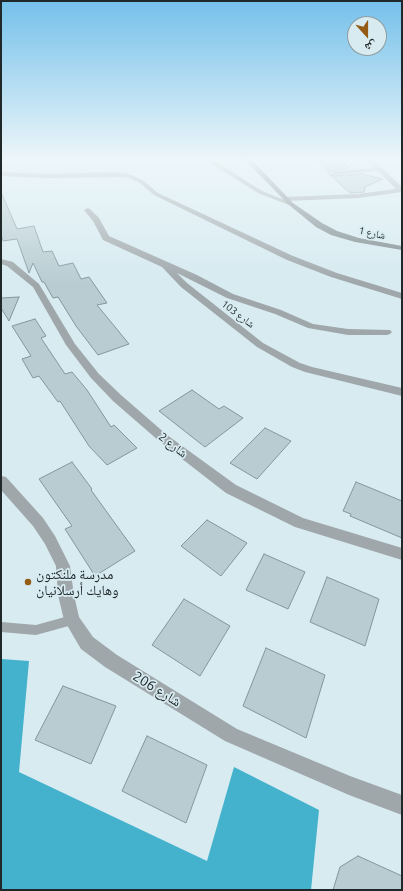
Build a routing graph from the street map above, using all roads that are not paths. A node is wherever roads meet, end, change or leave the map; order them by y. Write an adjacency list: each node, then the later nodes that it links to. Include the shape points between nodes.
1 (170, 201): 9 (street, via 290,258)
2 (282, 201): 4 (street)
3 (286, 201): 4 (main road, شارع 1)
4 (291, 204): 6 (main road, شارع 1, via 334,233 372,244)
5 (88, 210): 8 (street, شارع 103, via 109,241)
6 (402, 248)
7 (1, 261): 13 (street, شارع 2, via 10,264 36,286 71,345 95,376 117,398 163,438 231,489 300,523)
8 (165, 265): 10 (street, via 230,296 311,326 348,332); 11 (street, شارع 103, via 214,310 260,345 283,358 324,374)
9 (402, 296)
10 (387, 332)
11 (402, 392)
12 (1, 481): 14 (street, شارع 206, via 38,522 53,546 63,566)
13 (402, 554)
14 (72, 620): 15 (lane, via 36,630); 16 (street, شارع 206, via 88,643 111,661 231,735 350,786)
15 (1, 627)
16 (402, 805)

